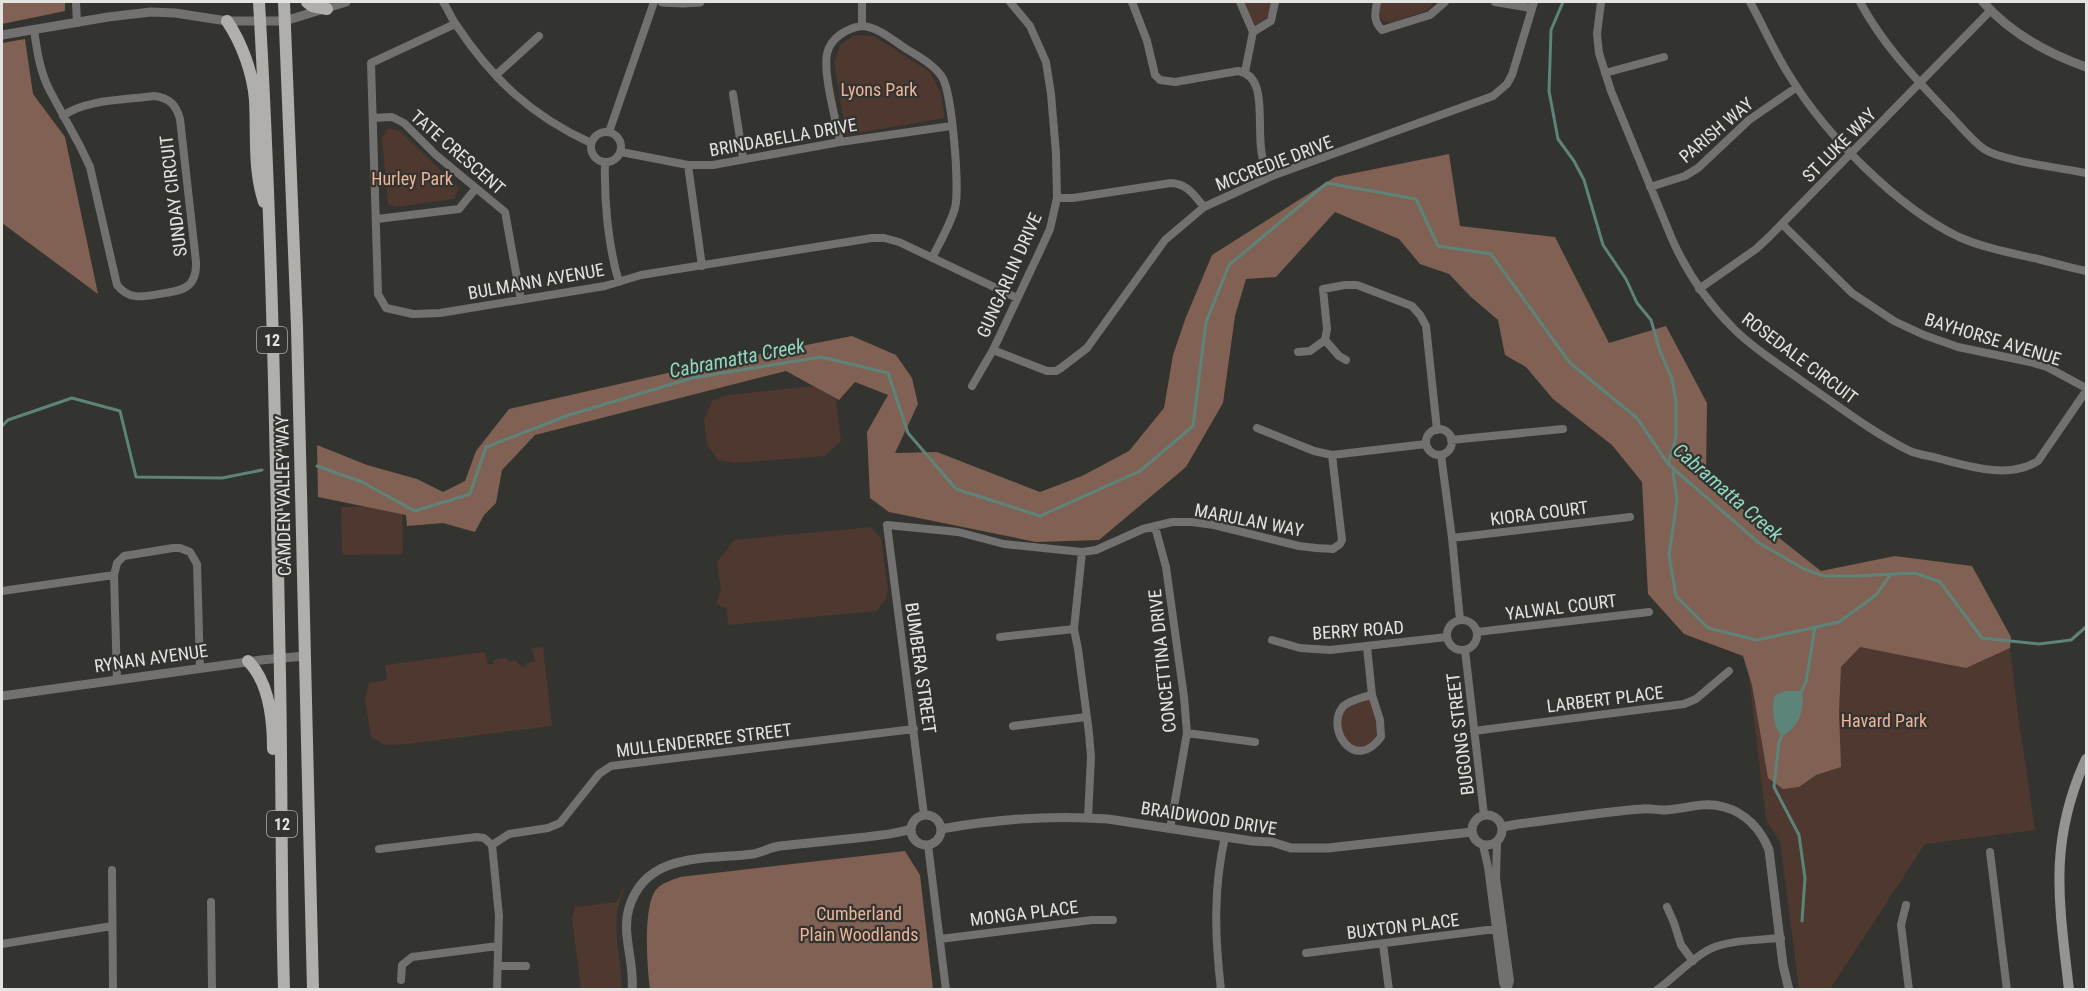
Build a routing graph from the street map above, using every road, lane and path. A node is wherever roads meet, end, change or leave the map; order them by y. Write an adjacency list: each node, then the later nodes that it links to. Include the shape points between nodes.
1 (75, 2): 28 (street)
2 (259, 2): 26 (main road, CAMDEN VALLEY WAY / 12)
3 (284, 2): 27 (main road, CAMDEN VALLEY WAY / 12)
4 (308, 2): 23 (main road)
5 (346, 2): 23 (street)
6 (654, 2): 46 (street)
7 (662, 2): 8 (street)
8 (700, 2)
9 (862, 2): 30 (street)
10 (1010, 2): 58 (street, GUNGARLIN DRIVE, via 1030,26 1046,62)
11 (1132, 2): 37 (street, via 1155,75 1160,80 1175,82 1229,71)
12 (1240, 2): 32 (street)
13 (1275, 2): 32 (street, via 1271,21)
14 (1377, 2): 15 (street, via 1375,19 1382,30 1430,15)
15 (1445, 2)
16 (1495, 2): 22 (street)
17 (1601, 2): 38 (street, ROSEDALE CIRCUIT, via 1597,34)
18 (1750, 2): 41 (street)
19 (1860, 2): 40 (street, via 1893,54)
20 (1983, 2): 24 (street)
21 (445, 3): 29 (street)
22 (1532, 5): 55 (street, MCCREDIE DRIVE, via 1512,75 1494,96)
23 (327, 9): 27 (street)
24 (1991, 10): 36 (street, via 2023,37 2053,55); 40 (street, ST LUKE WAY)
25 (227, 21): 26 (street); 28 (street, via 151,12); 60 (main road, via 254,89 258,182)
26 (260, 21): 27 (street); 60 (main road, CAMDEN VALLEY WAY / 12)
27 (285, 21): 99 (main road, CAMDEN VALLEY WAY / 12)
28 (77, 22): 31 (street)
29 (455, 24): 39 (street); 44 (street, BULMANN AVENUE, via 371,63)
30 (862, 26): 45 (street, via 877,29 939,73 949,98); 47 (street, via 839,35 827,52)
31 (34, 30): 33 (street); 43 (street, SUNDAY CIRCUIT, via 45,82)
32 (1253, 32): 37 (street)
33 (2, 35)
34 (539, 36): 39 (street)
35 (1664, 57): 38 (street)
36 (2086, 67)
37 (1245, 72): 55 (street, via 1259,93 1260,144)
38 (1605, 73): 56 (street, ROSEDALE CIRCUIT)
39 (496, 75): 48 (street, via 536,112)
40 (1920, 84): 50 (street, ST LUKE WAY); 54 (street, via 1984,149 1999,156)
41 (1797, 87): 50 (street); 56 (street, PARISH WAY, via 1749,120 1698,168)
42 (733, 94): 51 (street)
43 (63, 116): 43 (street, SUNDAY CIRCUIT, via 87,105 154,96 174,104 180,119 196,262 195,277 187,287 139,297 126,294 117,285 90,167)
44 (373, 118): 57 (street, TATE CRESCENT, via 392,117 404,123); 61 (street, BULMANN AVENUE)
45 (951, 126): 47 (street, BRINDABELLA DRIVE); 63 (street, via 957,197)
46 (609, 132): 48 (street, via 598,134); 49 (street, via 619,138)
47 (840, 142): 51 (street, BRINDABELLA DRIVE)
48 (591, 143): 52 (street, via 594,157)
49 (621, 152): 52 (street); 53 (street, BRINDABELLA DRIVE)
50 (1852, 154): 62 (street, ST LUKE WAY); 65 (street, via 1908,204 1959,237)
51 (743, 159): 53 (street, BRINDABELLA DRIVE)
52 (605, 163): 66 (street)
53 (688, 165): 64 (street)
54 (2086, 173)
55 (1272, 176): 59 (street, MCCREDIE DRIVE)
56 (1650, 187): 67 (street, ROSEDALE CIRCUIT, via 1680,258)
57 (476, 188): 61 (street, via 459,209); 69 (street, TATE CRESCENT, via 505,212)
58 (1057, 198): 59 (street, via 1180,183); 68 (street, GUNGARLIN DRIVE, via 1050,229)
59 (1204, 207): 71 (street, MCCREDIE DRIVE, via 1165,240 1087,348 1061,368 1047,371)
60 (269, 214): 100 (main road, CAMDEN VALLEY WAY / 12)
61 (376, 219): 69 (street, BULMANN AVENUE, via 378,294 386,308 427,315)
62 (1782, 224): 67 (street, ST LUKE WAY, via 1756,249); 75 (street, BAYHORSE AVENUE, via 1852,293 1894,321 1958,347 2047,367)
63 (932, 258): 64 (street, BULMANN AVENUE, via 899,242 872,238); 68 (street, BULMANN AVENUE)
64 (702, 266): 66 (street, BULMANN AVENUE)
65 (2086, 272)
66 (619, 282): 69 (street, BULMANN AVENUE)
67 (1699, 289): 75 (street, ROSEDALE CIRCUIT, via 1754,346 1867,426 1911,452 1970,467 2028,467 2050,446)
68 (1017, 298): 71 (street, GUNGARLIN DRIVE)
69 (521, 300)
70 (1325, 340): 72 (street, via 1310,351); 73 (street); 78 (street, via 1323,289 1357,285 1412,306 1426,326)
71 (993, 350): 74 (street, GUNGARLIN DRIVE)
72 (1298, 352)
73 (1346, 360)
74 (972, 386)
75 (2086, 389)
76 (1257, 428): 81 (street)
77 (1563, 429): 79 (street)
78 (1437, 430): 79 (street, via 1446,432); 80 (street, via 1428,435)
79 (1451, 440): 82 (street, via 1449,450)
80 (1426, 444): 81 (street); 82 (street, via 1429,451)
81 (1332, 455): 85 (street, MARULAN WAY, via 1342,540 1337,547 1299,546 1192,522)
82 (1441, 455): 86 (street)
83 (1630, 518): 86 (street, KIORA COURT)
84 (887, 525): 87 (street, MARULAN WAY); 109 (street, BUMBERA STREET)
85 (1155, 527): 87 (street, MARULAN WAY); 111 (street, CONCETTINA DRIVE, via 1166,567)
86 (1452, 538): 91 (street)
87 (1082, 552): 92 (street)
88 (114, 575): 89 (street); 102 (street, via 124,556 173,548 190,552 197,564); 104 (street)
89 (2, 591)
90 (1649, 612): 93 (street, YALWAL COURT)
91 (1460, 620): 93 (street, via 1470,622); 95 (street, via 1449,627)
92 (1074, 629): 94 (street); 107 (street)
93 (1477, 632): 98 (street, via 1474,644)
94 (1000, 637)
95 (1447, 637): 97 (street, BERRY ROAD); 98 (street, via 1450,645)
96 (1272, 640): 97 (street, BERRY ROAD, via 1300,648)
97 (1366, 647): 105 (street)
98 (1465, 650): 110 (street, BUGONG STREET)
99 (305, 656): 100 (street, RYNAN AVENUE); 150 (main road, CAMDEN VALLEY WAY / 12)
100 (280, 658): 101 (street, RYNAN AVENUE); 128 (main road, CAMDEN VALLEY WAY / 12)
101 (248, 662): 102 (street, RYNAN AVENUE); 128 (main road, via 259,676 271,719 273,815)
102 (200, 668): 104 (street, RYNAN AVENUE)
103 (1729, 671): 110 (street, LARBERT PLACE, via 1696,699 1684,704)
104 (117, 680): 106 (street, RYNAN AVENUE)
105 (1372, 695): 105 (street, via 1381,738 1367,750 1353,750 1343,741 1339,715 1345,706)
106 (2, 696)
107 (1086, 717): 108 (street); 116 (street, via 1090,757)
108 (1013, 726)
109 (914, 729): 114 (street, BUMBERA STREET); 124 (street, MULLENDERREE STREET, via 611,766 599,774 560,823 508,834)
110 (1474, 731): 115 (street, BUGONG STREET)
111 (1187, 733): 112 (street); 120 (street, CONCETTINA DRIVE)
112 (1255, 742)
113 (2086, 759): 161 (main road, via 2068,805 2059,854 2059,896)
114 (924, 814): 118 (street, via 915,819); 119 (street, via 934,816)
115 (1484, 815): 117 (street, via 1497,819); 121 (street, via 1473,823)
116 (1088, 818): 119 (street, BRAIDWOOD DRIVE, via 1014,820); 120 (street, BRAIDWOOD DRIVE)
117 (1502, 827): 123 (street); 138 (street, via 1640,809 1710,804 1730,808 1754,825 1769,850)
118 (911, 829): 125 (street, via 916,841); 152 (street, via 775,847 661,868 641,885 628,910)
119 (941, 829): 125 (street, via 936,841)
120 (1170, 829): 122 (street, BRAIDWOOD DRIVE)
121 (1472, 832): 122 (street, BRAIDWOOD DRIVE, via 1328,848 1291,848); 126 (street)
122 (1225, 837): 154 (street, via 1215,914)
123 (1497, 843): 126 (street); 136 (street)
124 (492, 845): 127 (street, via 477,837); 141 (street)
125 (928, 845): 137 (street)
126 (1483, 845): 136 (street)
127 (379, 849)
128 (282, 851): 149 (main road, CAMDEN VALLEY WAY / 12)
129 (1990, 852): 160 (street)
130 (112, 870): 135 (street)
131 (211, 902): 148 (street)
132 (1906, 905): 159 (street, via 1901,925)
133 (1667, 907): 143 (street)
134 (1113, 920): 137 (street, MONGA PLACE)
135 (112, 926): 139 (street); 147 (street)
136 (1499, 929): 140 (street, BUXTON PLACE); 156 (street)
137 (940, 939): 153 (street)
138 (1781, 939): 143 (street, via 1717,946); 158 (street)
139 (2, 944)
140 (1383, 944): 142 (street, BUXTON PLACE); 155 (street)
141 (498, 946): 144 (street); 146 (street, via 412,957 402,965)
142 (1306, 953)
143 (1693, 961): 157 (street)
144 (498, 966): 145 (street); 151 (street)
145 (526, 966)
146 (401, 980)
147 (113, 990)
148 (212, 990)
149 (284, 990)
150 (313, 990)
151 (497, 990)
152 (632, 990)
153 (946, 990)
154 (1221, 990)
155 (1389, 990)
156 (1507, 990)
157 (1657, 990)
158 (1789, 990)
159 (1909, 990)
160 (2007, 990)
161 (2069, 990)

